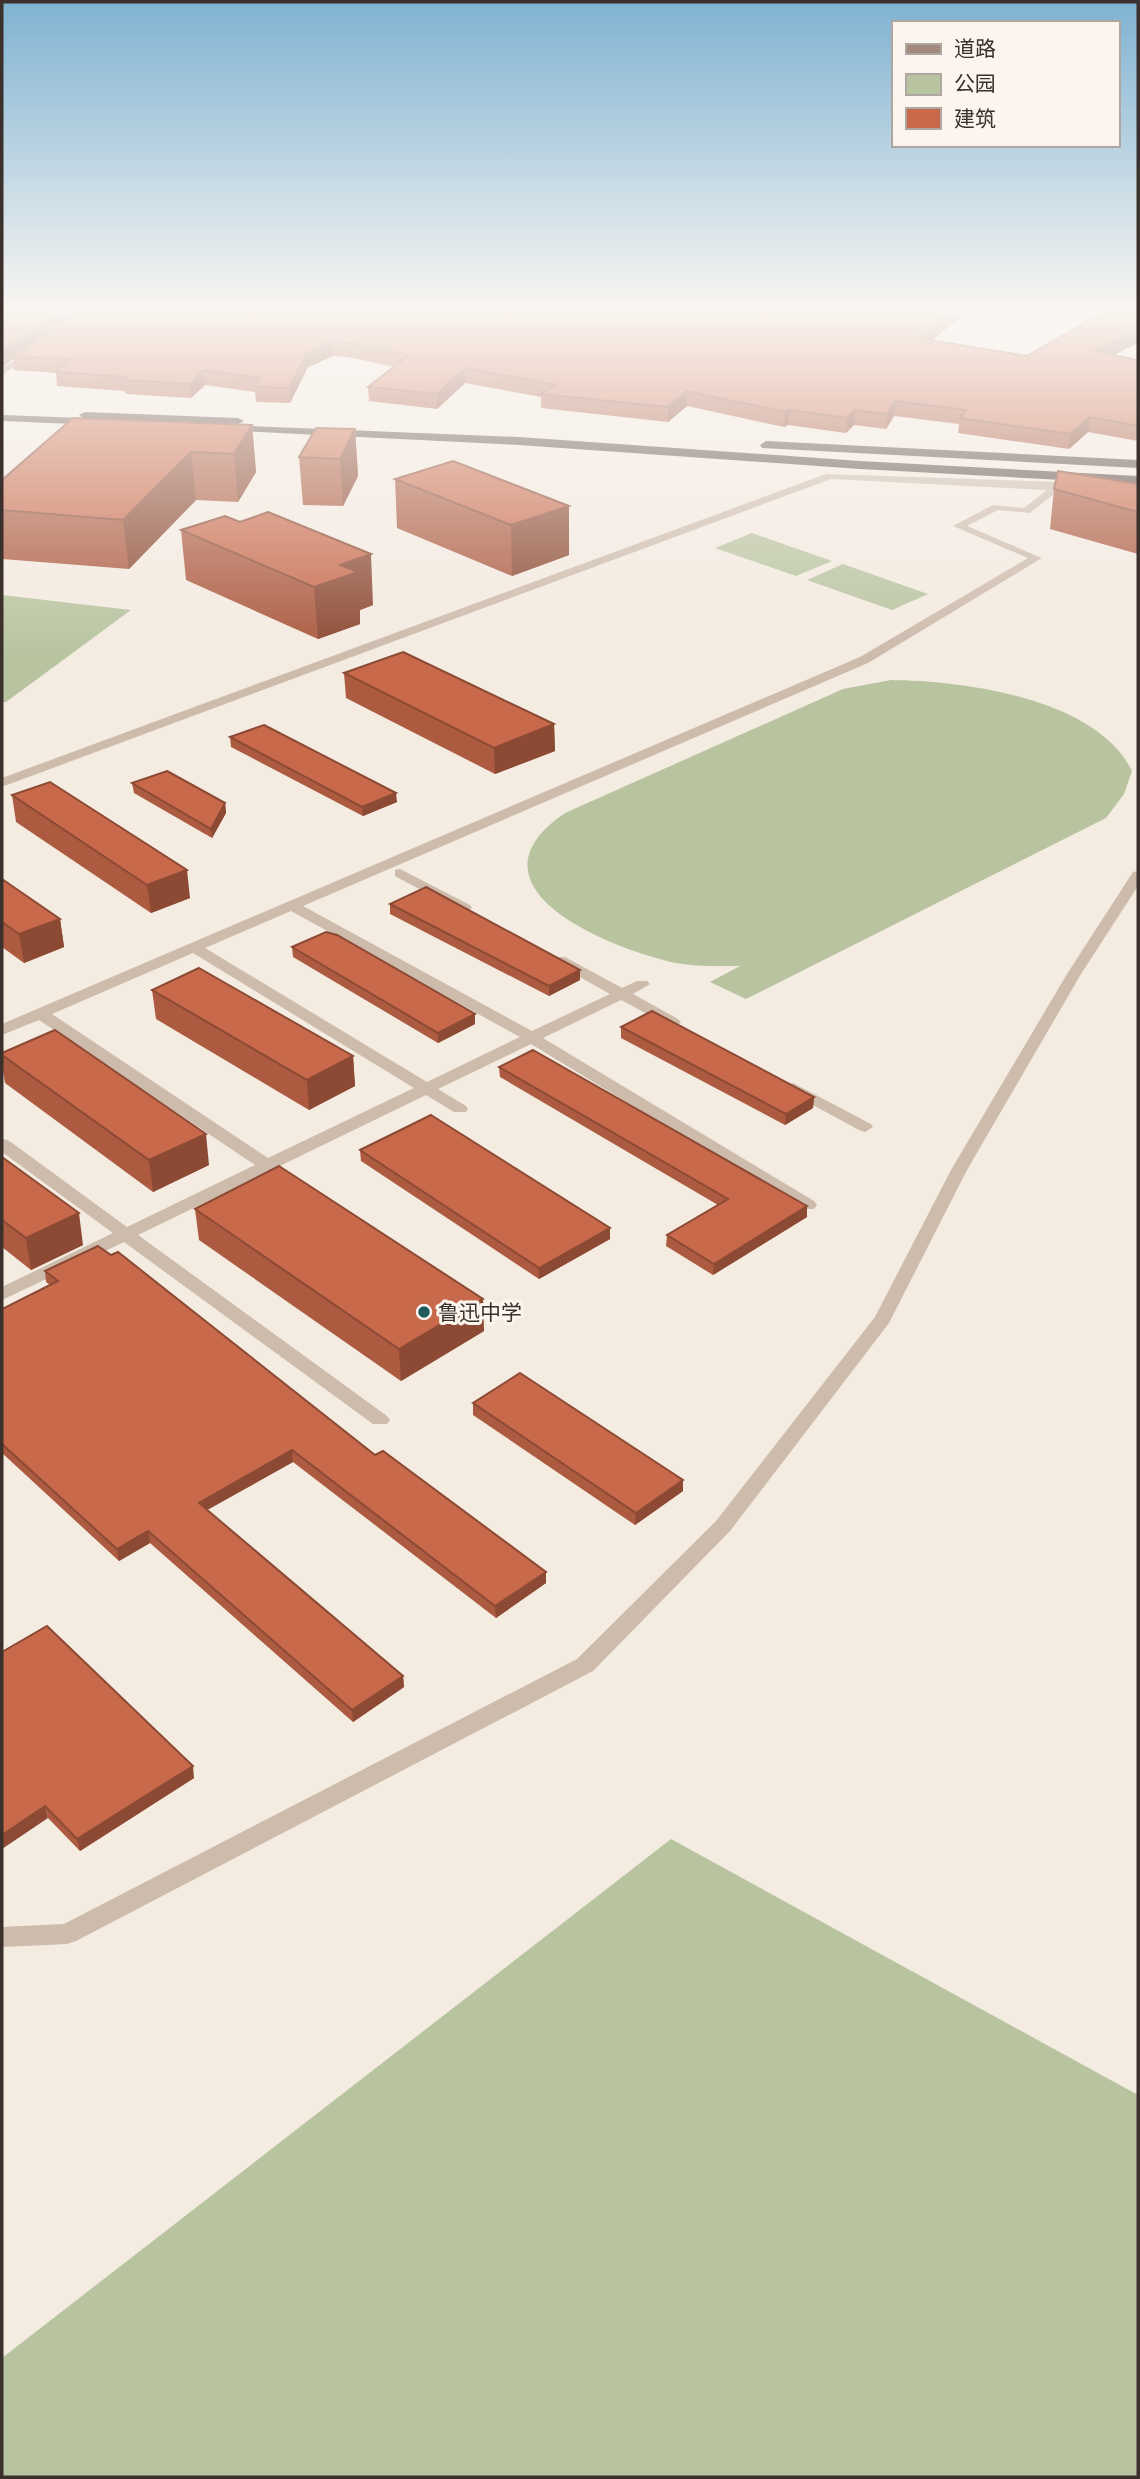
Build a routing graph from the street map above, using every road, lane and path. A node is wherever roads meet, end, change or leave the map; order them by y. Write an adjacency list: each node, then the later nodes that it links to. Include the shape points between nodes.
1 (175, 426): 4 (highway, via 519,441)
2 (331, 426): 3 (highway)
3 (1138, 464)
4 (860, 466): 5 (street); 7 (highway)
5 (830, 475): 7 (street); 9 (street)
6 (1138, 480): 7 (highway)
7 (1059, 481): 8 (street); 12 (street, via 1026,511 997,507 958,526 1037,558 864,660)
8 (1084, 490)
9 (2, 782)
10 (400, 873): 13 (street)
11 (1138, 875): 32 (street, via 959,1170 883,1319 723,1526 586,1665 67,1934)
12 (293, 906): 14 (street); 21 (street)
13 (474, 913)
14 (195, 948): 18 (street); 23 (street)
15 (548, 953): 17 (street)
16 (642, 984): 17 (street)
17 (621, 994): 19 (street); 21 (street)
18 (41, 1014): 20 (street); 27 (street)
19 (682, 1027)
20 (2, 1030)
21 (531, 1037): 23 (street); 28 (street)
22 (780, 1080): 25 (street)
23 (425, 1089): 24 (street); 27 (street)
24 (460, 1109)
25 (865, 1127)
26 (2, 1143): 29 (street)
27 (267, 1166): 29 (street)
28 (807, 1205)
29 (126, 1234): 30 (street); 31 (street)
30 (2, 1294)
31 (380, 1420)
32 (2, 1937)

